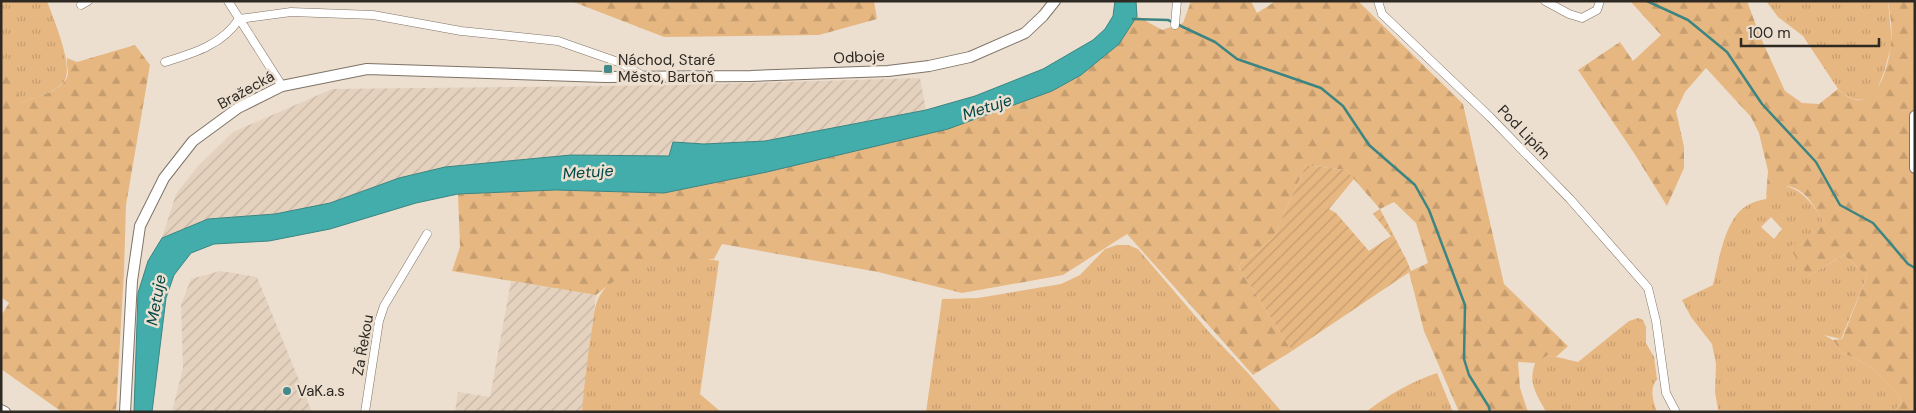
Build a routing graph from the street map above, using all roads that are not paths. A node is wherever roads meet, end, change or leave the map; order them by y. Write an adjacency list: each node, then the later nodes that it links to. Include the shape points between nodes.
1 (228, 1): 7 (street)
2 (1055, 1): 11 (street, Odboje, via 1025,33 970,57 929,66 888,71)
3 (1177, 1): 8 (street)
4 (1378, 1): 20 (street, Pod Lipím, via 1382,14 1524,151 1648,288 1666,393)
5 (1545, 1): 6 (street, via 1582,18 1597,10)
6 (1600, 1)
7 (239, 19): 9 (street, via 232,30 211,46); 11 (street, via 291,12 373,15 461,31 558,41 621,63); 12 (street)
8 (1175, 25)
9 (166, 62)
10 (605, 77): 11 (street, Odboje); 12 (street, Bražecká, via 367,69)
11 (645, 77)
12 (282, 86): 18 (street, Bražecká, via 238,108 194,141 164,178 140,226 132,281)
13 (1915, 116): 14 (street)
14 (1915, 168)
15 (427, 234): 19 (street, Za Řekou, via 379,320)
16 (1, 410): 17 (street)
17 (5, 412)
18 (124, 412)
19 (365, 412)
20 (1676, 412)

